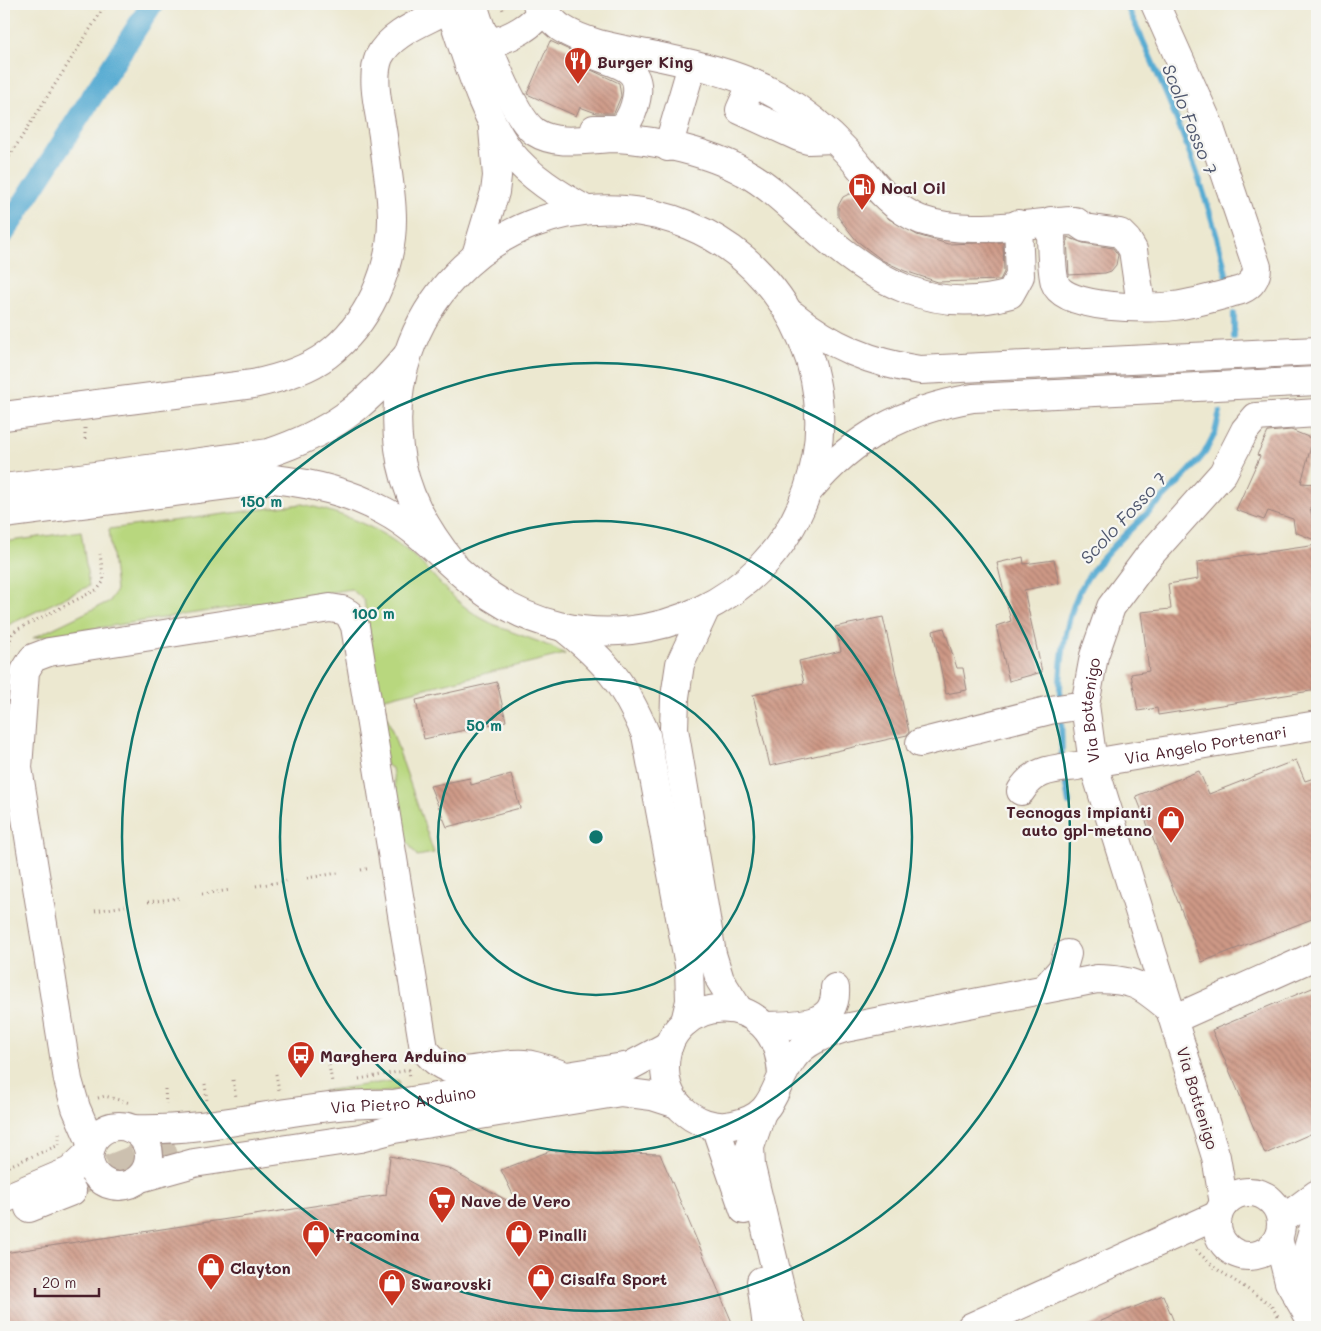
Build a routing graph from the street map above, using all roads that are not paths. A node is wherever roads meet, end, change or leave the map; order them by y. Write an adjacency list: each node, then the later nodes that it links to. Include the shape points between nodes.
1 (1155, 4): 13 (street, via 1209,126 1257,267 1255,278 1242,290 1174,306)
2 (457, 5): 4 (street); 6 (street); 19 (street, via 392,41 379,58 376,80 391,203 389,250 381,281 367,310 337,346 325,356 276,379)
3 (545, 12): 4 (street, via 501,40 492,42); 5 (street, via 561,28 579,36 610,47); 7 (street, via 565,42 632,73 636,81 635,102 629,120 618,129 546,129)
4 (485, 35): 7 (street, via 507,93 521,118)
5 (692, 65): 8 (street); 11 (street, via 752,83 777,95 818,124 875,187 904,211 941,225)
6 (492, 122): 9 (street, via 510,152 532,175); 12 (street, via 497,176)
7 (536, 132): 8 (street, via 561,141 617,138)
8 (668, 147): 11 (street, via 714,158 745,172 820,233 891,284 933,298 1010,294 1020,276)
9 (586, 210): 12 (street, via 528,225 509,233); 14 (street, via 638,211 664,217 704,233 755,269)
10 (1051, 221): 11 (street); 13 (street, via 1077,221 1085,228 1120,233 1125,237 1133,250); 13 (street, via 1055,282 1059,289 1093,304)
11 (1018, 224)
12 (476, 255): 16 (street, via 432,304)
13 (1141, 305)
14 (788, 310): 15 (street, via 821,336 849,351 880,362 920,370); 21 (street, via 810,361 818,400 819,432)
15 (1317, 351)
16 (407, 355): 20 (street, via 360,406 332,426 302,442 269,453); 23 (street, via 397,418 406,482 433,540)
17 (1317, 381): 21 (street, via 973,398 945,403 918,411 868,436 824,472)
18 (1317, 413): 26 (street, Via Bottenigo, via 1256,417 1245,430 1223,473 1149,556 1111,607 1094,656)
19 (4, 416)
20 (4, 488)
21 (806, 494): 24 (street, via 783,540 767,560 742,584)
22 (4, 514): 23 (street, via 274,479 294,481 331,489 385,511 433,544)
23 (454, 565): 25 (street, via 500,602 538,620)
24 (706, 608): 25 (street, via 660,626 636,631 587,631); 35 (street, via 680,664 674,729 712,954 720,980)
25 (563, 627): 37 (street, via 611,671 632,703 646,736 689,965 690,1001)
26 (1069, 708): 28 (street); 29 (street, Via Bottenigo)
27 (1317, 725): 29 (street, Via Angelo Portenari)
28 (920, 743)
29 (1074, 766): 30 (street, Via Angelo Portenari, via 1037,774); 36 (street, Via Bottenigo)
30 (1021, 791)
31 (1067, 954): 34 (street, via 1063,968)
32 (1317, 955): 36 (street)
33 (835, 988): 38 (street, via 836,1002 829,1013 817,1020 800,1025)
34 (1045, 988): 36 (street, via 1097,979 1137,983); 41 (street, via 826,1034 793,1057)
35 (739, 1010): 37 (street, via 720,1008 702,1012); 38 (street)
36 (1172, 1014): 48 (street, Via Bottenigo)
37 (685, 1022): 39 (street)
38 (766, 1026): 41 (street, via 782,1059)
39 (669, 1044): 40 (street, Via Pietro Arduino, via 630,1066); 42 (street, via 665,1076)
40 (566, 1076): 44 (street, Via Pietro Arduino); 47 (street, via 524,1064 458,1072 443,1068 424,1049 355,626 348,614 336,608 96,644 32,658 25,671 18,768 68,1080)
41 (782, 1077): 43 (street, via 775,1096)
42 (677, 1104): 44 (street, Via Pietro Arduino, via 652,1096 621,1092); 45 (street, via 688,1114)
43 (762, 1112): 45 (street, via 732,1126); 63 (street, via 750,1147 751,1167)
44 (394, 1116): 46 (street, via 359,1126); 46 (street, Via Pietro Arduino, via 359,1103); 49 (street, Via Pietro Arduino, via 360,1138 194,1164)
45 (714, 1126): 63 (street, via 742,1199 763,1289)
46 (192, 1135): 47 (street, Via Pietro Arduino, via 158,1130)
47 (91, 1156): 49 (street, Via Pietro Arduino, via 94,1172 110,1185 131,1184); 49 (street, via 139,1134 149,1151 149,1161); 50 (street, Via Pietro Arduino, via 65,1160); 52 (street, via 70,1171); 54 (street); 57 (street)
48 (1216, 1157): 53 (street, Via Bottenigo); 55 (street, Via Bottenigo, via 1236,1183)
49 (140, 1178)
50 (4, 1184)
51 (1317, 1194): 55 (street)
52 (4, 1199)
53 (1221, 1209): 55 (street, via 1232,1197); 58 (street); 59 (street, via 1218,1234)
54 (4, 1210)
55 (1271, 1213): 60 (street, via 1264,1253); 61 (street)
56 (1317, 1216): 61 (street, via 1307,1252)
57 (4, 1217)
58 (1178, 1242): 59 (street, via 1205,1238); 62 (street)
59 (1223, 1244): 60 (street, via 1237,1254)
60 (1254, 1256): 61 (street)
61 (1309, 1287): 64 (street)
62 (964, 1322)
63 (782, 1323)
64 (1314, 1327)

